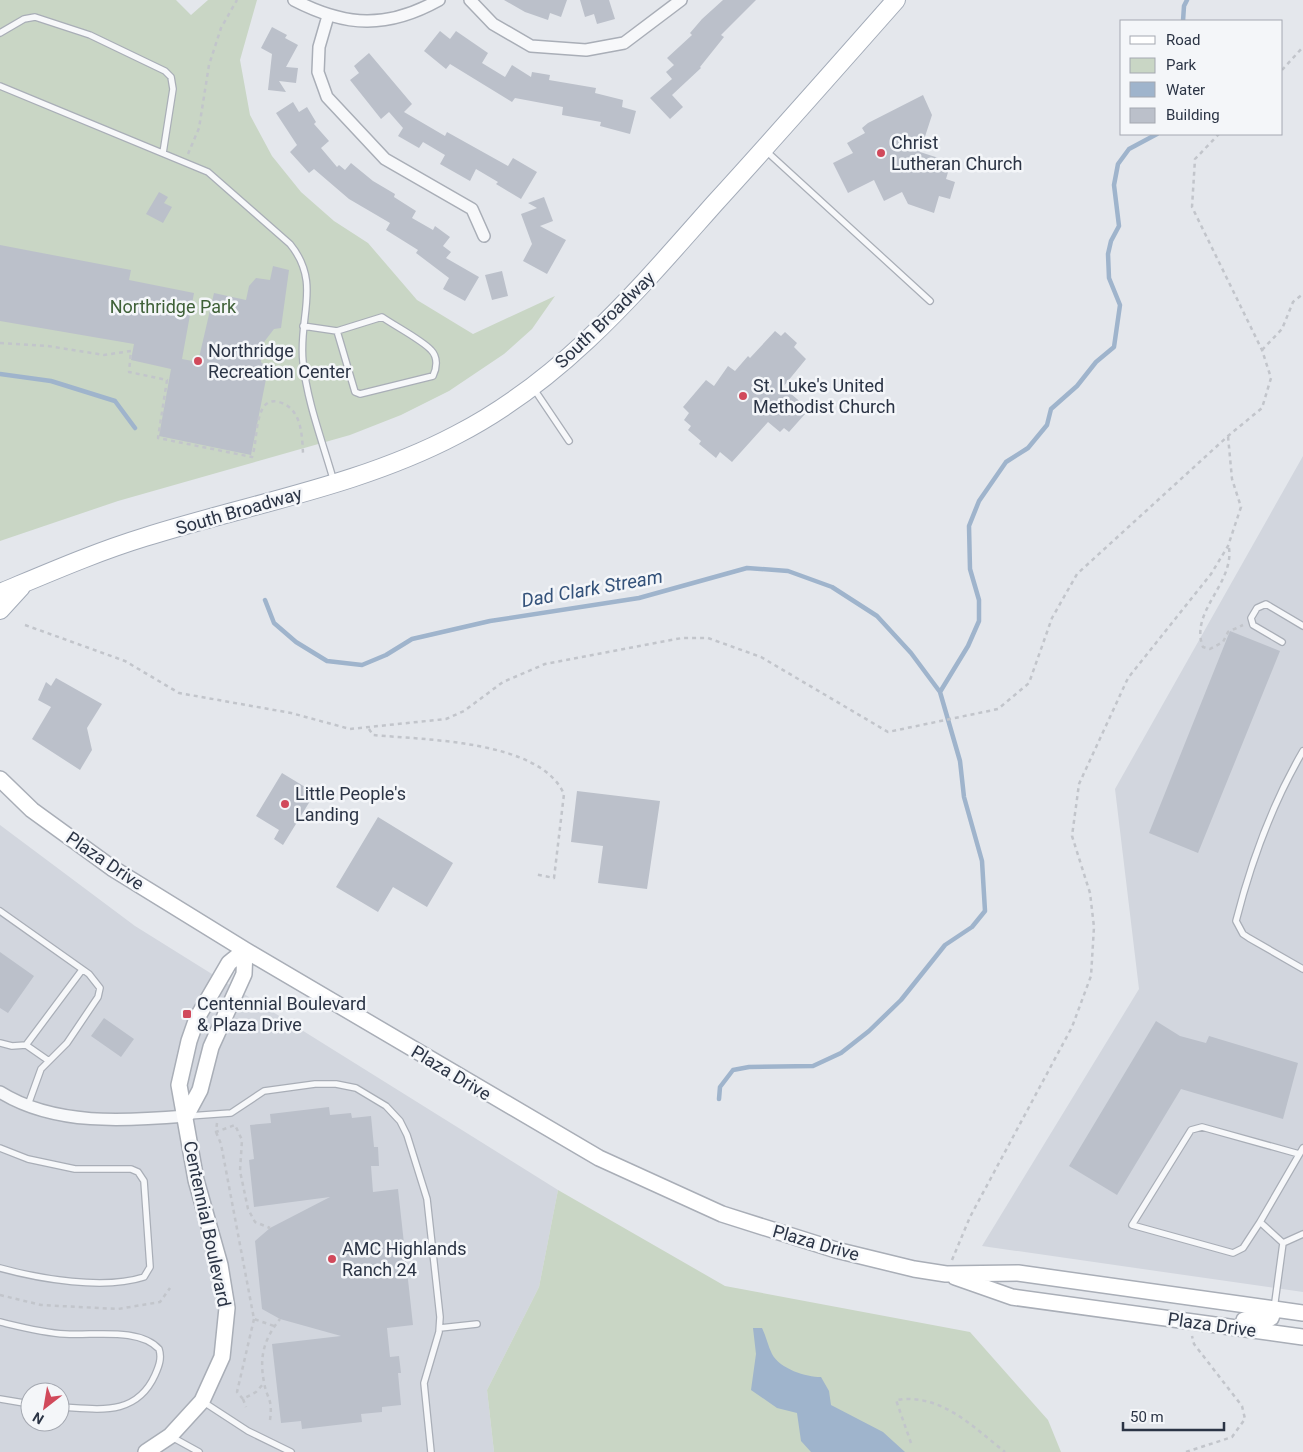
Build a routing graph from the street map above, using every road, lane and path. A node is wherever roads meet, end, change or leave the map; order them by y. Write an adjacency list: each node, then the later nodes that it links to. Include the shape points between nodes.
1 (236, 0): 15 (path, via 209,65 199,128)
2 (294, 0): 7 (street)
3 (439, 0): 7 (street, via 388,20 358,21)
4 (470, 0): 5 (street, via 493,24 531,46 586,50 624,43)
5 (681, 0)
6 (896, 0): 13 (main road, South Broadway)
7 (328, 16): 16 (street, via 319,47 318,72 327,97 384,159 472,209)
8 (0, 33): 14 (lane, via 24,19 35,17 90,36 165,71 171,77 173,89)
9 (1303, 47): 10 (path)
10 (1283, 69)
11 (0, 86): 14 (lane)
12 (1218, 135): 22 (path, via 1195,159 1192,207)
13 (764, 149): 18 (lane); 23 (main road, South Broadway, via 631,298 587,343)
14 (163, 153): 15 (lane)
15 (184, 162): 19 (lane, via 217,179 301,257 308,278)
16 (484, 236)
17 (1303, 294): 22 (path, via 1293,302 1282,329)
18 (930, 301)
19 (303, 326): 20 (lane); 27 (lane, via 303,363 307,385)
20 (337, 331): 20 (lane, via 382,317 432,350 437,367 433,376 360,394 355,392)
21 (0, 343): 26 (path, via 48,346 104,355 131,351 129,372 167,380 158,438 252,457 263,408 271,401 284,404 295,411 302,431)
22 (1262, 350): 24 (path, via 1271,378 1262,408)
23 (533, 387): 25 (lane); 27 (main road, South Broadway, via 455,436)
24 (1228, 436): 28 (path, via 1232,479 1242,507); 36 (path, via 1077,574 1052,618 1029,683 998,709 888,732 761,657 708,638 682,638 545,664 503,682 464,711 446,719)
25 (569, 441)
26 (303, 453)
27 (334, 484): 29 (main road, South Broadway, via 144,537)
28 (1228, 546): 32 (path, via 1230,558 1226,573 1200,624 1199,637 1203,647 1210,649 1223,642 1228,632); 60 (path, via 1211,574 1128,678 1079,784 1072,836 1090,893 1094,927 1091,976 1072,1028 970,1217)
29 (25, 583): 30 (main road, South Broadway); 31 (main road)
30 (0, 593)
31 (0, 610)
32 (1251, 622): 34 (lane, via 1257,608 1266,604); 35 (lane)
33 (25, 625): 36 (path, via 126,661 179,693 291,714 350,730)
34 (1303, 626)
35 (1282, 642)
36 (369, 729): 39 (path, via 373,735 477,745 529,760 559,784 564,794 554,878)
37 (1303, 751): 42 (lane, via 1249,872 1236,921 1243,934)
38 (0, 779): 41 (street, Plaza Drive, via 32,810 112,868)
39 (534, 874)
40 (0, 911): 43 (lane)
41 (245, 950): 50 (street, Centennial Boulevard, via 244,974 211,1047 200,1090); 50 (street, Centennial Boulevard, via 229,964 216,984 188,1041 180,1084); 60 (street, Plaza Drive, via 599,1158 671,1193 758,1227 828,1248)
42 (1303, 969)
43 (82, 970): 45 (lane); 46 (lane, via 100,988 98,997 67,1043)
44 (0, 1043): 45 (lane)
45 (26, 1045): 46 (lane)
46 (49, 1061): 48 (lane, via 41,1070)
47 (0, 1092): 48 (street)
48 (28, 1105): 50 (street, via 88,1118)
49 (217, 1114): 50 (lane); 51 (path); 72 (lane, via 231,1113 264,1091 315,1084 356,1088 386,1106 400,1121 407,1135 427,1199)
50 (186, 1116): 77 (street, Centennial Boulevard, via 196,1180 220,1265 227,1308 222,1358)
51 (216, 1132): 56 (path, via 235,1125 242,1140 240,1171 248,1209 255,1222); 67 (path, via 221,1144)
52 (0, 1148): 59 (lane, via 28,1159 75,1169 131,1169 138,1172 144,1181 150,1266 144,1277 127,1282 40,1279)
53 (1303, 1148): 54 (lane)
54 (1299, 1154): 55 (lane); 55 (lane, via 1196,1127 1191,1130 1132,1225 1233,1253 1243,1248)
55 (1260, 1222): 58 (lane)
56 (270, 1228)
57 (1303, 1234): 58 (lane)
58 (1283, 1243): 63 (lane)
59 (0, 1268)
60 (946, 1274): 63 (street, Plaza Drive, via 1018,1273); 65 (street, Plaza Drive, via 1012,1297)
61 (170, 1288): 62 (path, via 160,1302 118,1309 41,1305)
62 (0, 1295)
63 (1274, 1309): 64 (street, Plaza Drive); 65 (street, via 1271,1318 1259,1322 1174,1311)
64 (1303, 1313)
65 (1163, 1318): 68 (street, Plaza Drive)
66 (280, 1319): 71 (path)
67 (254, 1320): 71 (path); 76 (path, via 237,1392)
68 (1189, 1321): 73 (street, Plaza Drive); 89 (path, via 1194,1344 1242,1406 1245,1419 1232,1438)
69 (0, 1322): 79 (lane, via 63,1334 128,1335 148,1340 159,1349 160,1364 141,1396 125,1406)
70 (478, 1324): 72 (lane)
71 (274, 1326): 74 (path, via 262,1352)
72 (440, 1328): 87 (lane, via 424,1382)
73 (1303, 1337)
74 (264, 1383): 76 (path); 81 (path, via 272,1403)
75 (0, 1399): 78 (lane)
76 (244, 1399): 80 (path)
77 (202, 1401): 82 (street, Centennial Boulevard); 86 (lane, via 248,1431)
78 (20, 1402)
79 (70, 1407)
80 (246, 1407)
81 (270, 1420)
82 (170, 1436): 84 (street, Centennial Boulevard); 85 (lane)
83 (911, 1443): 88 (path, via 896,1400 912,1398 947,1408)
84 (146, 1452)
85 (199, 1452)
86 (291, 1452)
87 (431, 1452)
88 (1004, 1452)
89 (1186, 1452)

